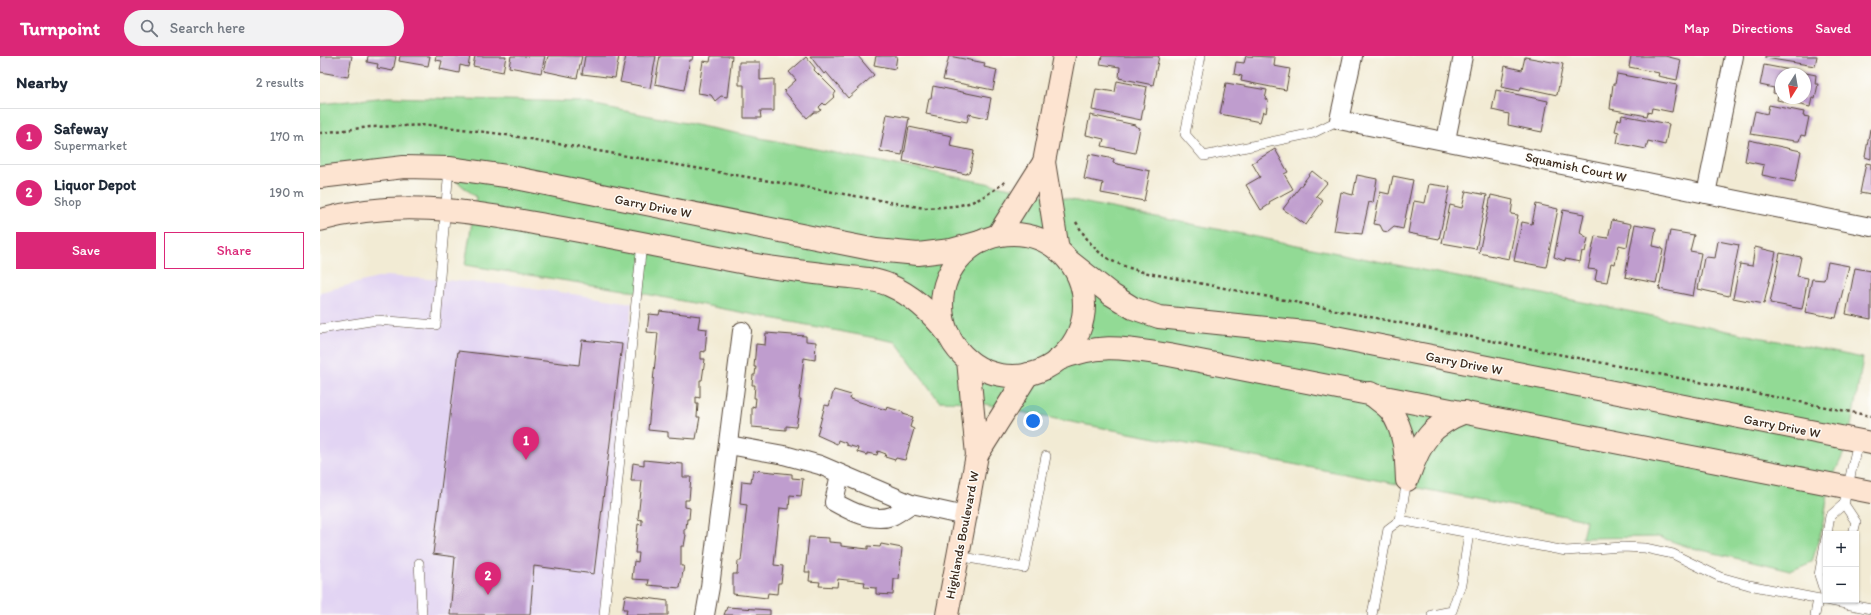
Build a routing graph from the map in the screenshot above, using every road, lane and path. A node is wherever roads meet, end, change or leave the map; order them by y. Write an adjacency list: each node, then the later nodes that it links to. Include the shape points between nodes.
1 (1064, 56): 9 (main road)
2 (1201, 56): 6 (lane, via 1185,134 1204,156 1313,133)
3 (1352, 56): 6 (street)
4 (1463, 56): 8 (street)
5 (1734, 56): 13 (street)
6 (1340, 120): 8 (street, Squamish Court W)
7 (320, 133): 12 (path, via 370,127 430,125 458,128 924,208 956,207 976,202)
8 (1446, 140): 13 (street, Squamish Court W)
9 (1044, 162): 18 (main road); 20 (main road)
10 (449, 168): 11 (main road, Garry Drive W, via 404,167); 14 (lane); 18 (main road, Garry Drive W, via 506,176 876,250 918,254 951,250)
11 (320, 177)
12 (1012, 178)
13 (1706, 194): 17 (street, Squamish Court W)
14 (447, 209): 15 (main road, via 403,207); 19 (main road); 21 (lane, via 436,325 377,320)
15 (320, 220)
16 (1075, 221): 29 (path, via 1088,243 1104,257 1120,266 1143,272)
17 (1871, 227)
18 (991, 238): 20 (main road, via 1014,234 1030,236 1044,241); 23 (main road, via 970,249 958,260 947,281 942,304)
19 (642, 243): 23 (main road, via 763,266 863,278 887,284 909,296 931,313); 54 (lane)
20 (1064, 255): 25 (main road, via 1080,282 1084,305 1077,336 1068,350); 30 (main road, Garry Drive W, via 1112,295 1133,308 1159,317 1315,333)
21 (320, 329)
22 (742, 331): 31 (street)
23 (949, 335): 24 (main road)
24 (968, 360): 26 (main road, via 997,373 1012,376); 32 (main road, Highlands Boulevard W)
25 (1057, 360): 26 (main road, via 1043,369); 27 (main road, via 1100,347 1129,349)
26 (1028, 374): 32 (main road, Highlands Boulevard W)
27 (1370, 394): 28 (main road); 35 (main road, via 1389,409 1400,428 1405,449)
28 (1465, 412): 35 (main road, via 1446,419 1431,433 1417,452); 38 (main road)
29 (1871, 416)
30 (1865, 442): 38 (lane)
31 (729, 445): 34 (street, via 784,455 820,465); 55 (street)
32 (977, 455): 40 (main road, Highlands Boulevard W)
33 (1046, 456): 46 (lane, via 1024,568)
34 (840, 474): 39 (street); 39 (street, via 834,502 849,511 872,518 891,517)
35 (1407, 480): 41 (lane)
36 (1871, 481): 38 (main road)
37 (1871, 492): 38 (main road)
38 (1846, 496): 42 (lane, via 1830,516); 43 (lane, via 1856,522)
39 (911, 504): 40 (street)
40 (965, 516): 46 (main road, Highlands Boulevard W)
41 (1400, 520): 44 (lane); 57 (lane, via 1388,529)
42 (1828, 531)
43 (1854, 531)
44 (1469, 533): 49 (lane, via 1566,551 1645,548 1673,554 1720,577); 58 (lane, via 1461,584 1452,611)
45 (1823, 554): 48 (lane, via 1819,575)
46 (958, 556): 56 (main road, Highlands Boulevard W)
47 (419, 563): 53 (lane)
48 (1823, 591)
49 (1823, 599)
50 (1823, 602): 59 (lane)
51 (1843, 603): 52 (lane)
52 (1871, 609)
53 (422, 615)
54 (604, 615)
55 (705, 615)
56 (947, 615)
57 (1372, 615)
58 (1432, 615)
59 (1815, 615)

